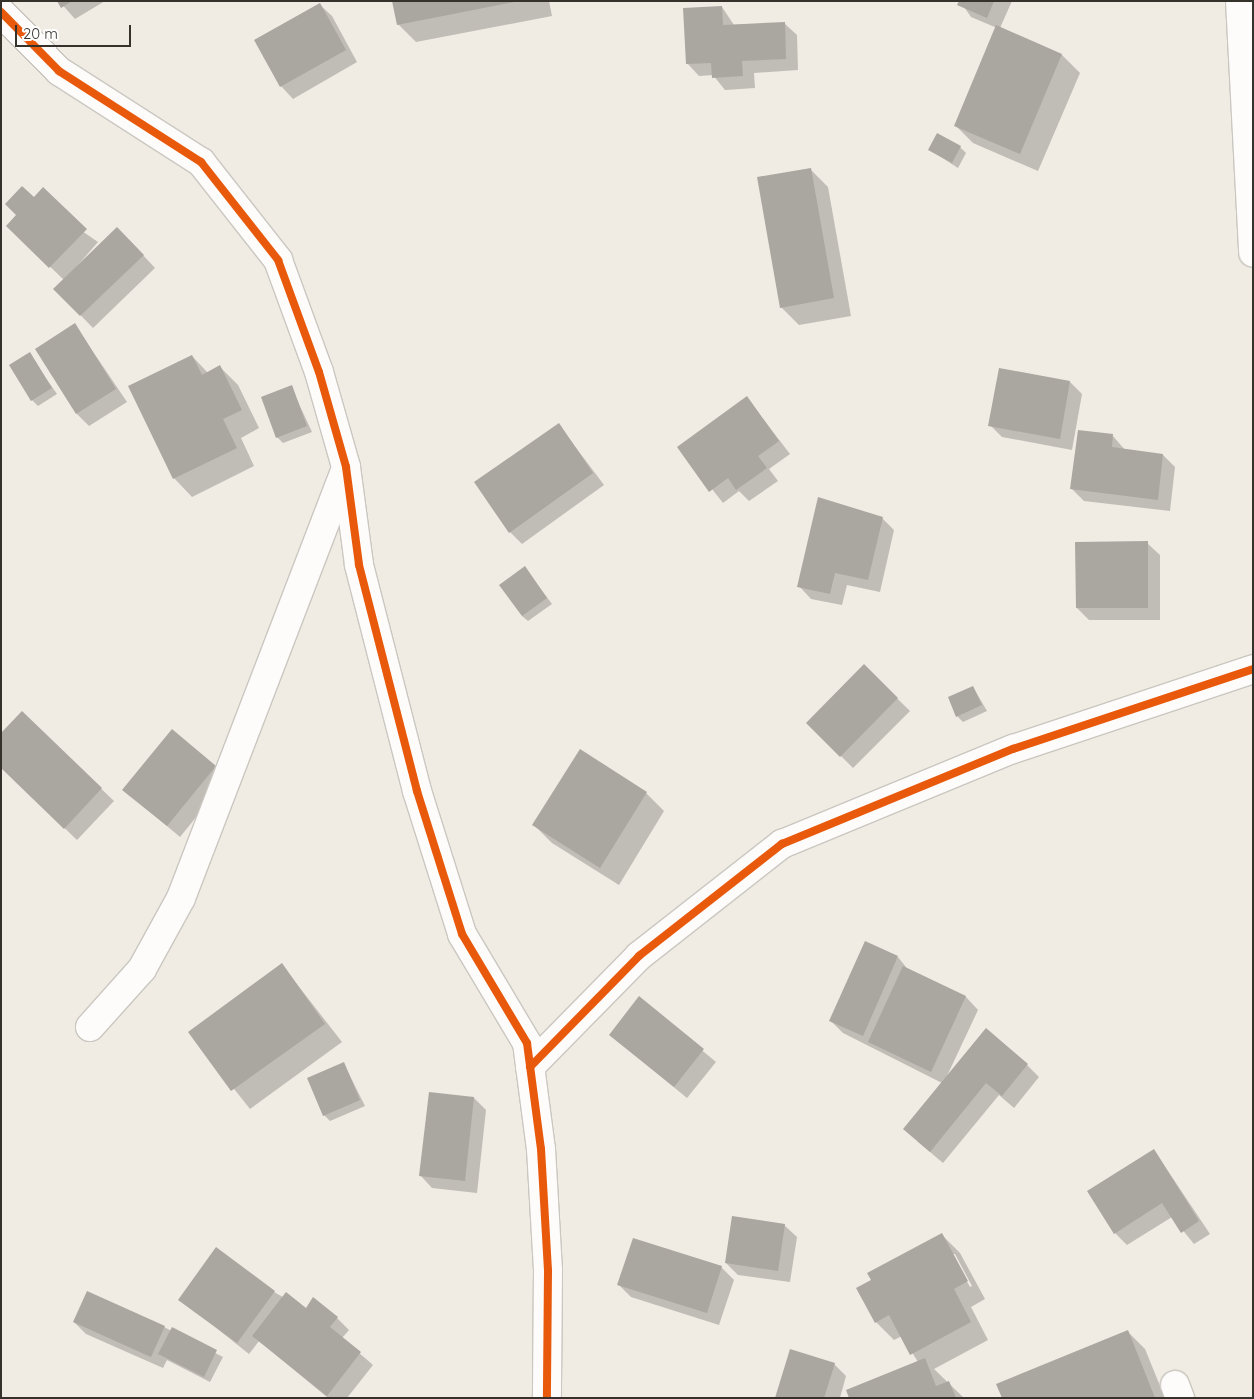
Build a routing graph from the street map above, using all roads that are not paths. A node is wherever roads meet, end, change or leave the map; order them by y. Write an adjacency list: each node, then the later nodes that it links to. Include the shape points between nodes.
1 (1240, 1): 3 (street)
2 (1, 12): 4 (street, via 59,71 201,162 278,260 319,372)
3 (1253, 253)
4 (346, 467): 6 (street, via 181,898 142,968); 7 (street, via 359,565 417,791 462,934 527,1043)
5 (1253, 669): 7 (street, via 1013,749 782,844 639,956)
6 (90, 1027)
7 (530, 1067): 8 (street, via 541,1149 548,1271)
8 (546, 1398)

